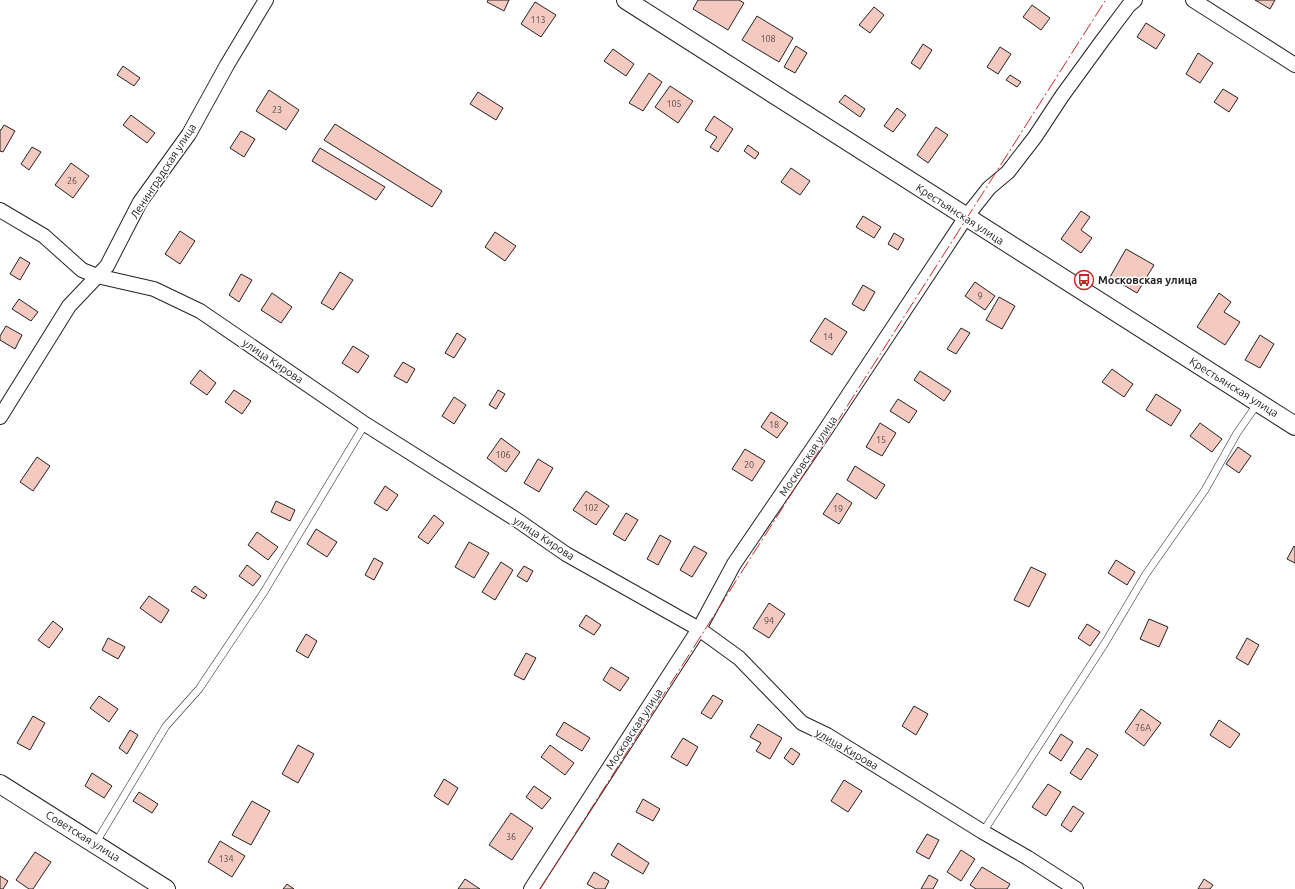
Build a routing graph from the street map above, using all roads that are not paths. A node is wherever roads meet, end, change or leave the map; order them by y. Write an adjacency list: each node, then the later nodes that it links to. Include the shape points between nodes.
1 (266, 0): 8 (street, Ленинградская улица, via 189,134 140,202 107,266)
2 (626, 0): 7 (street, Крестьянская улица)
3 (1193, 0): 5 (street)
4 (1132, 2): 7 (street, Московская улица, via 1008,172 989,188)
5 (1295, 65)
6 (0, 210): 8 (street, улица Кирова, via 44,236 82,270)
7 (966, 217): 9 (street, Крестьянская улица); 13 (street, Московская улица, via 734,564)
8 (98, 276): 10 (street, Ленинградская улица, via 69,306); 11 (street, улица Кирова, via 154,289 200,311)
9 (1259, 403): 12 (street, Крестьянская улица); 15 (lane, via 1237,433 1205,490 1146,574 1105,643)
10 (0, 417)
11 (365, 424): 13 (street, улица Кирова, via 566,554); 16 (lane, via 264,592 199,689 166,726)
12 (1295, 426)
13 (699, 629): 15 (street, улица Кирова, via 739,658 802,723 827,735); 18 (street, Московская улица)
14 (0, 784): 16 (street, Советская улица)
15 (983, 832): 19 (street, улица Кирова)
16 (95, 844): 17 (street, Советская улица)
17 (166, 889)
18 (531, 889)
19 (1076, 889)

